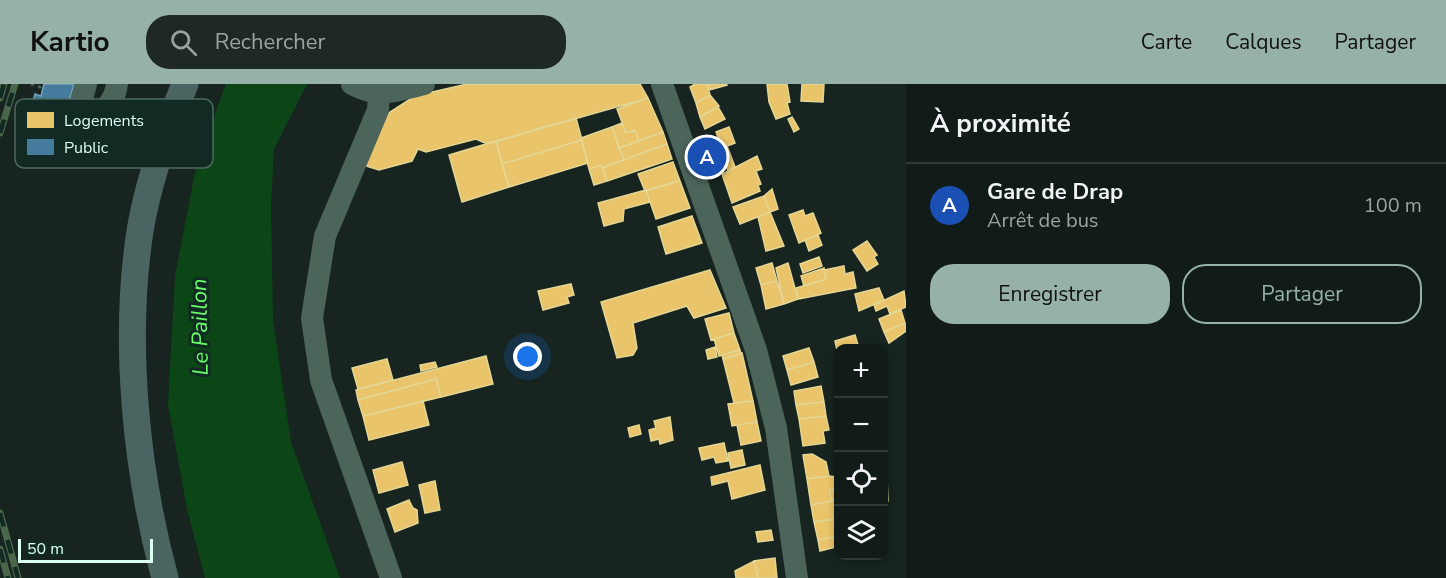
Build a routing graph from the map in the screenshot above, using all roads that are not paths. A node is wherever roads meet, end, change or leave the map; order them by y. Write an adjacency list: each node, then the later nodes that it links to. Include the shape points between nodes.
1 (86, 84): 9 (street)
2 (117, 84): 10 (street)
3 (186, 84): 11 (main road)
4 (198, 84): 12 (main road)
5 (424, 84): 8 (street)
6 (662, 84): 19 (street, via 756,350 776,428)
7 (355, 86): 8 (street)
8 (379, 94): 18 (street, via 378,110 325,236 312,318 321,380)
9 (82, 99)
10 (113, 99)
11 (181, 99)
12 (193, 99)
13 (157, 168): 15 (main road, via 149,191)
14 (171, 168): 15 (main road)
15 (144, 268): 16 (main road, via 134,319 137,418 153,533); 17 (main road, via 154,468)
16 (165, 578)
17 (178, 578)
18 (391, 578)
19 (798, 578)

